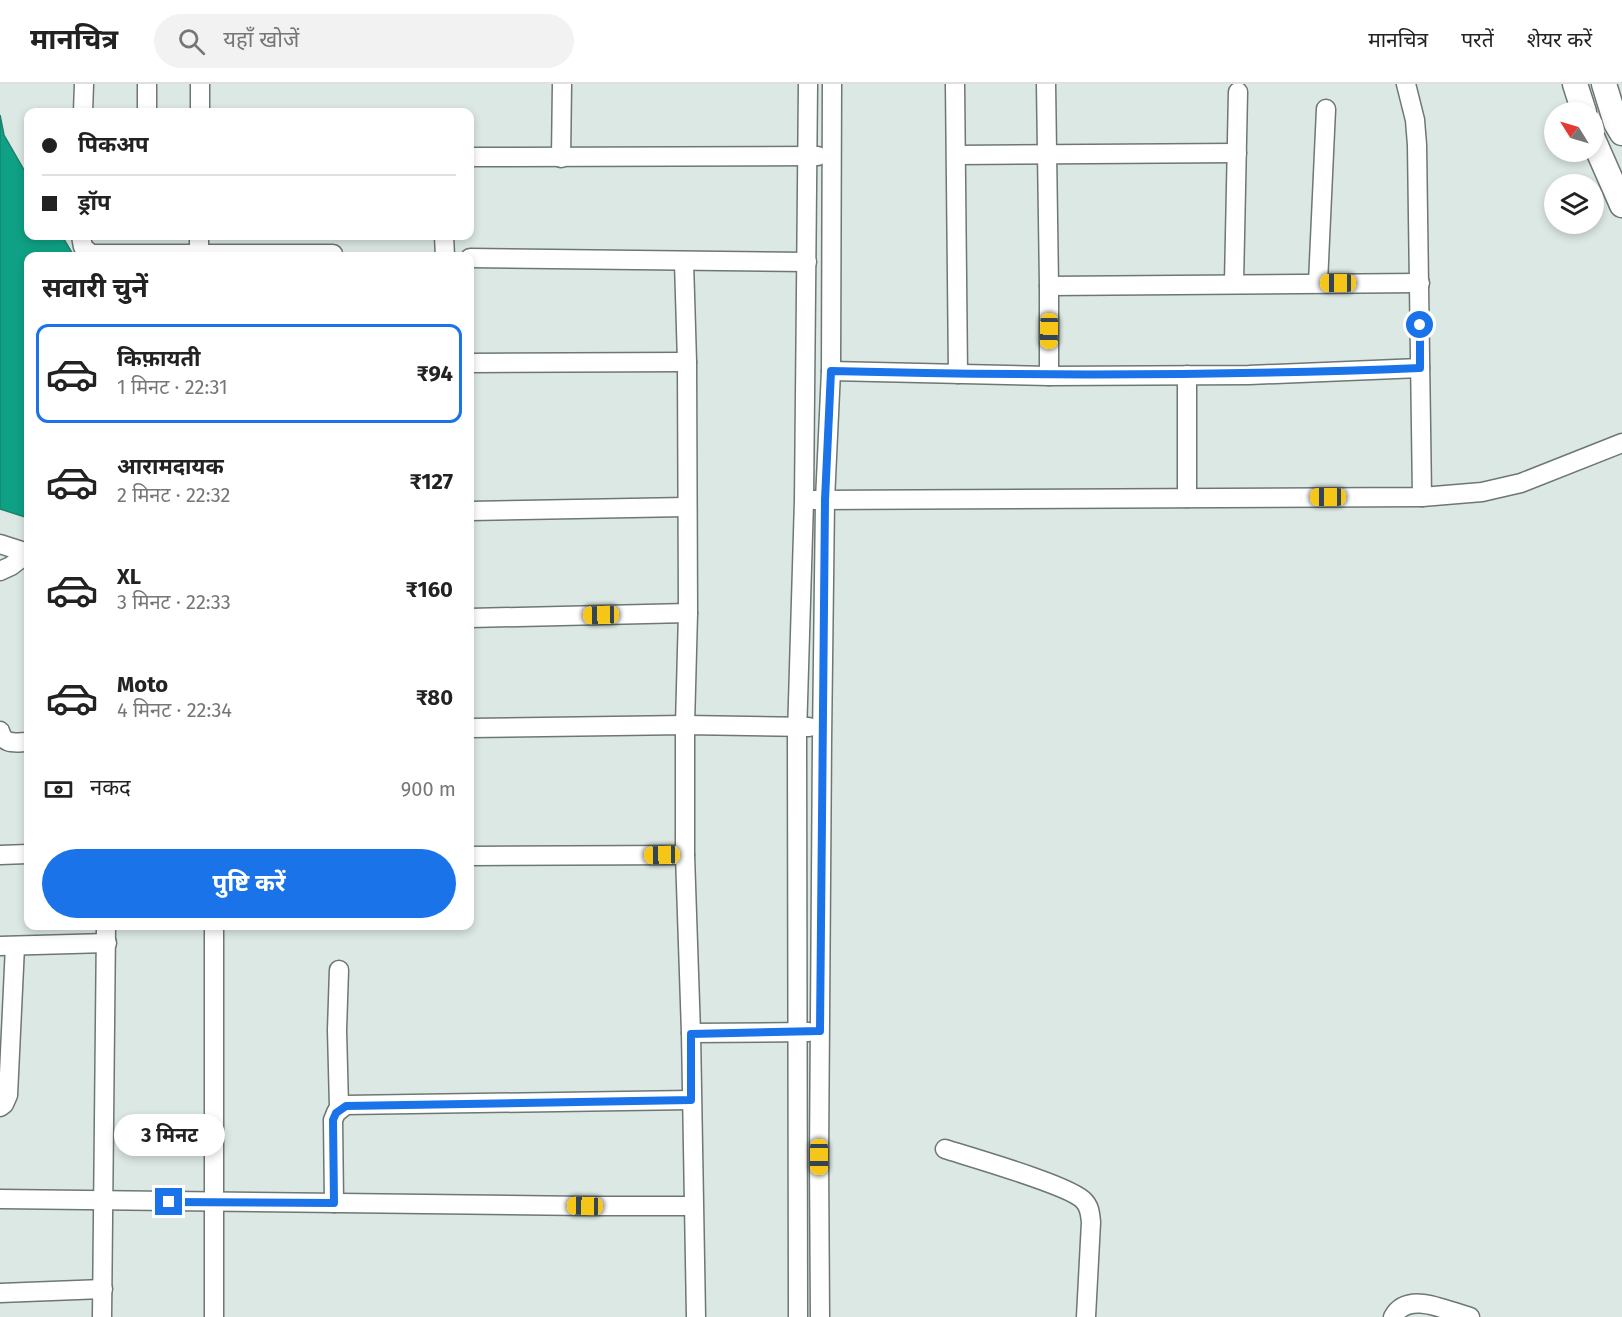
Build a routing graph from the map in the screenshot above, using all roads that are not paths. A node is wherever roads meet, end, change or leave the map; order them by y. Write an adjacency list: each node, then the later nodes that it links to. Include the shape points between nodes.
1 (84, 84): 14 (street)
2 (147, 84): 15 (street)
3 (200, 84): 16 (street)
4 (562, 84): 25 (street)
5 (808, 84): 22 (street)
6 (832, 84): 23 (street)
7 (956, 84): 21 (street)
8 (1046, 84): 20 (street)
9 (1406, 84): 32 (street, via 1417,145)
10 (1575, 84): 13 (street)
11 (1604, 84): 18 (street)
12 (1238, 92): 19 (street)
13 (1581, 102)
14 (83, 108)
15 (147, 108)
16 (200, 108)
17 (1326, 109): 31 (street)
18 (1622, 133)
19 (1237, 153): 20 (street); 33 (street)
20 (1047, 154): 21 (street); 34 (street)
21 (957, 155): 39 (street)
22 (808, 156): 23 (street); 25 (street); 30 (street)
23 (832, 156): 38 (street)
24 (474, 158): 25 (street)
25 (561, 158)
26 (1604, 162): 27 (street)
27 (1621, 198)
28 (474, 258): 29 (street)
29 (684, 262): 30 (street); 36 (street)
30 (807, 262): 45 (street)
31 (1318, 283): 32 (street); 33 (street)
32 (1419, 283): 37 (street)
33 (1234, 284): 34 (street)
34 (1049, 286): 41 (street)
35 (474, 363): 36 (street)
36 (687, 363): 47 (street)
37 (1420, 368): 40 (street); 43 (street)
38 (831, 371): 39 (street); 46 (street)
39 (958, 374): 41 (street)
40 (1187, 375): 41 (street); 44 (street)
41 (1049, 376)
42 (1622, 443): 43 (street, via 1521,483 1482,492)
43 (1422, 497): 44 (street)
44 (1187, 498): 46 (street)
45 (804, 500): 46 (street); 56 (street)
46 (825, 500): 57 (street)
47 (686, 507): 48 (street); 53 (street)
48 (474, 512)
49 (0, 544): 50 (street)
50 (24, 552)
51 (24, 556): 52 (street)
52 (0, 571)
53 (688, 613): 54 (street); 55 (street)
54 (474, 618)
55 (685, 726): 56 (street); 58 (street); 63 (street)
56 (797, 726): 57 (street); 70 (street)
57 (823, 727): 69 (street)
58 (474, 728)
59 (0, 731): 60 (street, via 7,742)
60 (24, 742)
61 (24, 854): 62 (street)
62 (0, 855)
63 (685, 855): 64 (street); 71 (street)
64 (474, 856)
65 (214, 930): 78 (street)
66 (106, 934): 67 (street); 77 (street)
67 (7, 946): 73 (street, via 8,1095)
68 (339, 970): 74 (street)
69 (820, 1031): 70 (street); 87 (street)
70 (799, 1032): 71 (street); 86 (street)
71 (691, 1034): 72 (street)
72 (691, 1100): 74 (street, via 346,1106); 80 (street)
73 (0, 1107)
74 (336, 1113): 79 (street)
75 (945, 1149): 88 (street, via 1058,1186 1084,1199 1092,1222)
76 (0, 1198): 77 (street)
77 (103, 1200): 78 (street); 81 (street)
78 (213, 1202): 79 (street); 84 (street)
79 (334, 1203): 80 (street)
80 (693, 1206): 85 (street)
81 (103, 1289): 82 (street); 83 (street)
82 (0, 1293)
83 (102, 1317)
84 (214, 1317)
85 (696, 1317)
86 (798, 1317)
87 (820, 1317)
88 (1086, 1317)
89 (1393, 1317): 90 (street, via 1406,1304 1416,1303)
90 (1470, 1317)

